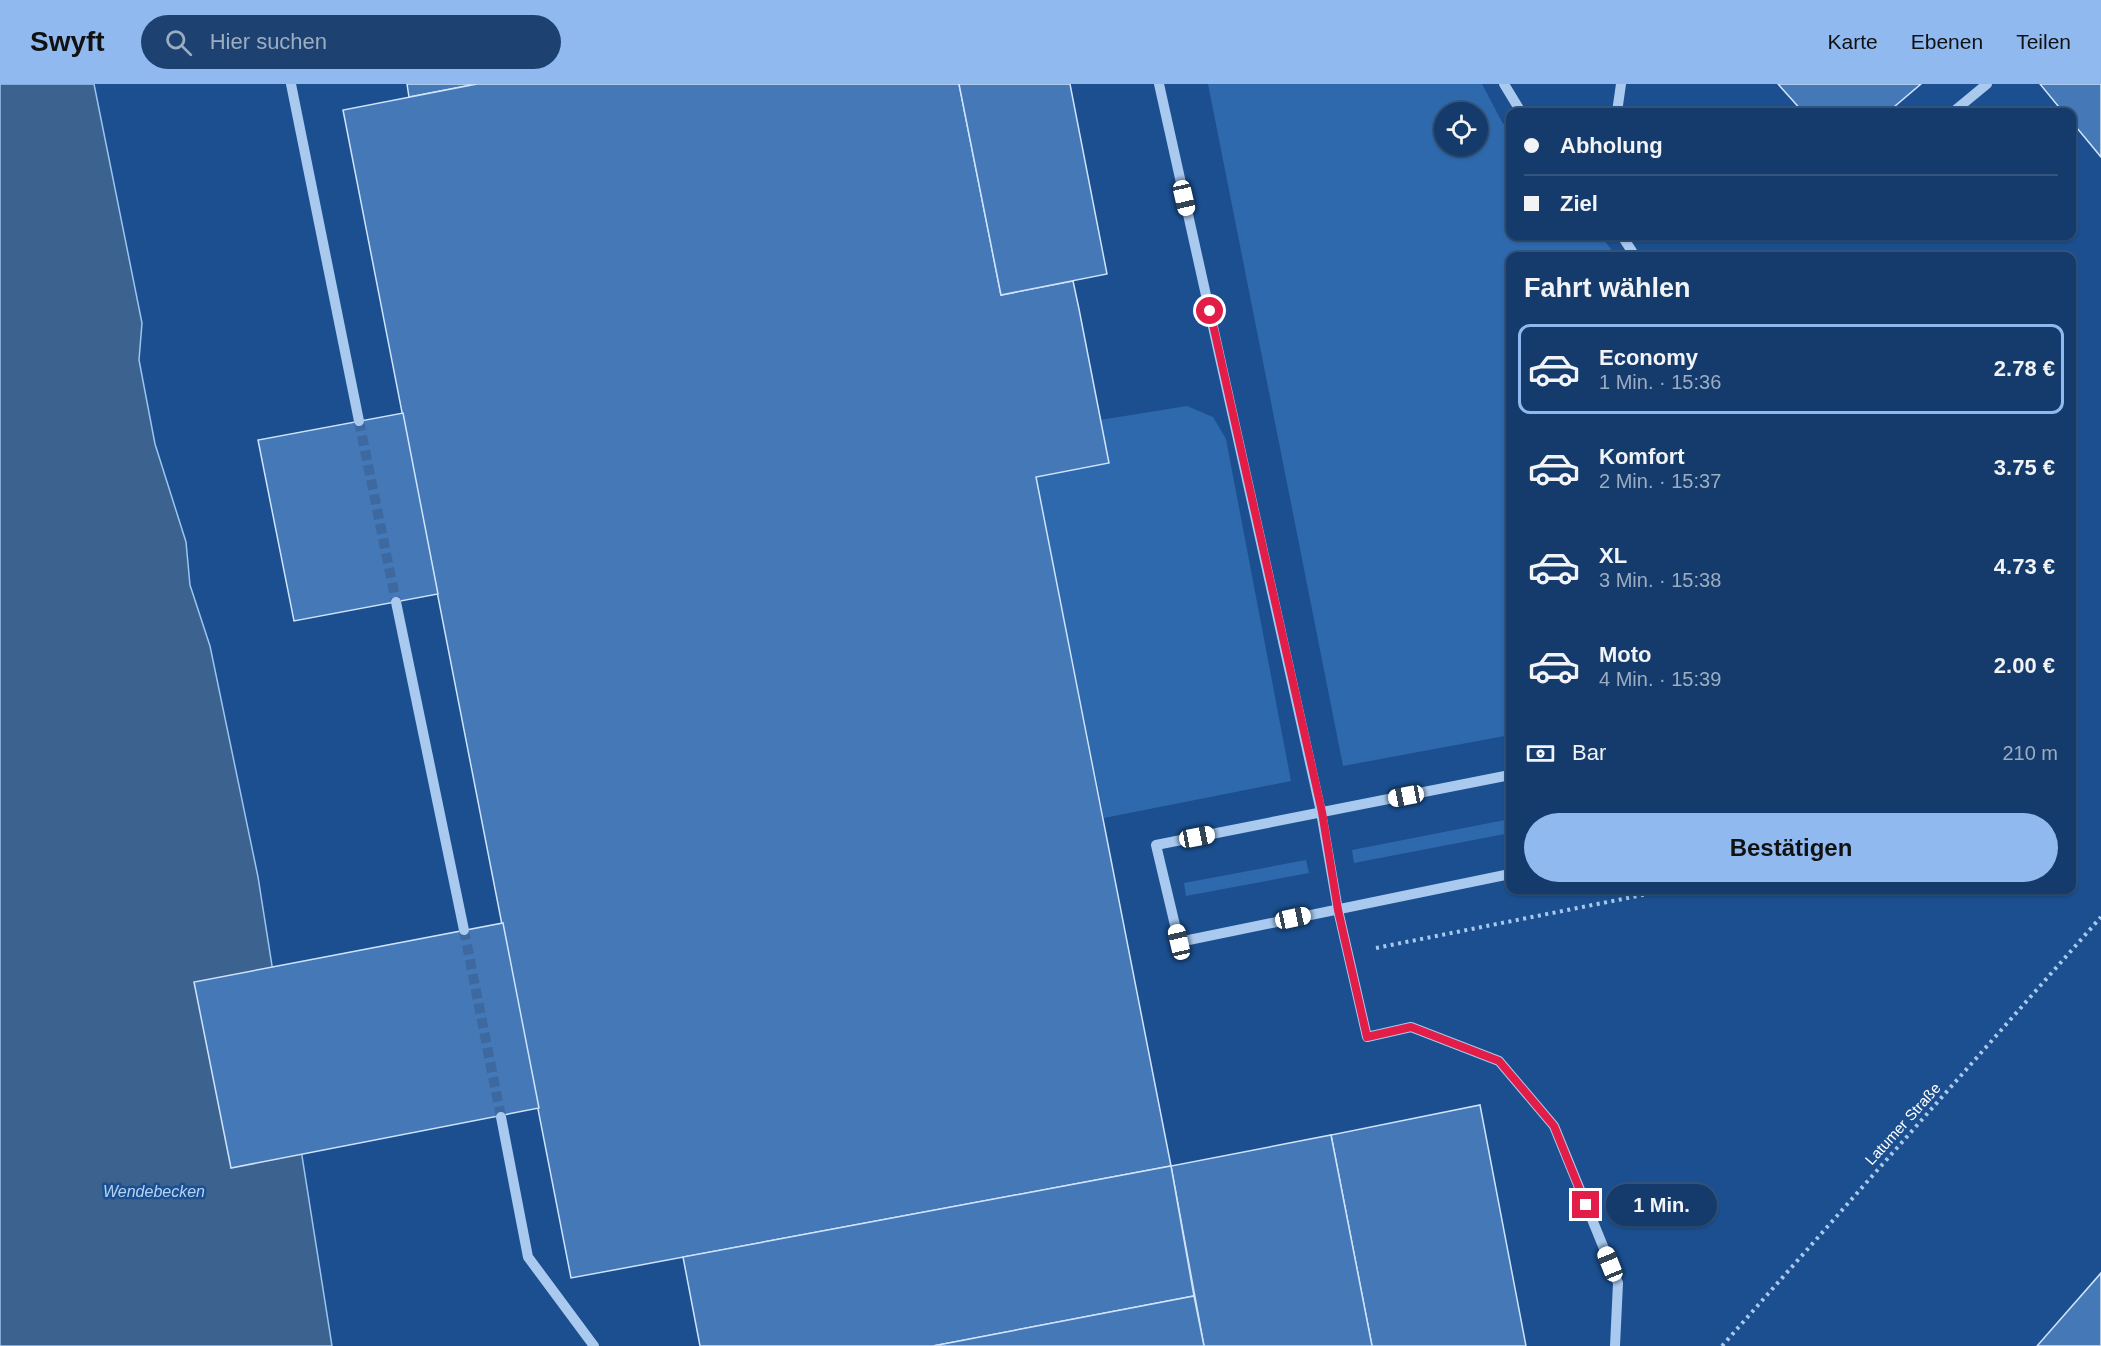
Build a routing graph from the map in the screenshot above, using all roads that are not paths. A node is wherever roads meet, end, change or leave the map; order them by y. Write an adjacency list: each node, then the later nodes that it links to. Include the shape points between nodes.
1 (291, 84): 9 (lane)
2 (1159, 84): 12 (lane)
3 (1504, 84): 6 (lane)
4 (1621, 84): 7 (lane)
5 (1987, 84): 8 (lane)
6 (1519, 108)
7 (1618, 108)
8 (1958, 108)
9 (359, 421)
10 (396, 602): 15 (lane)
11 (1506, 776): 12 (lane)
12 (1322, 812): 14 (lane); 14 (lane, via 1156,845 1179,942)
13 (1506, 875): 14 (lane)
14 (1338, 910): 18 (lane, via 1367,1037 1411,1027 1499,1061 1554,1126 1618,1283)
15 (464, 930)
16 (501, 1117): 17 (lane, via 528,1257)
17 (594, 1346)
18 (1615, 1346)

